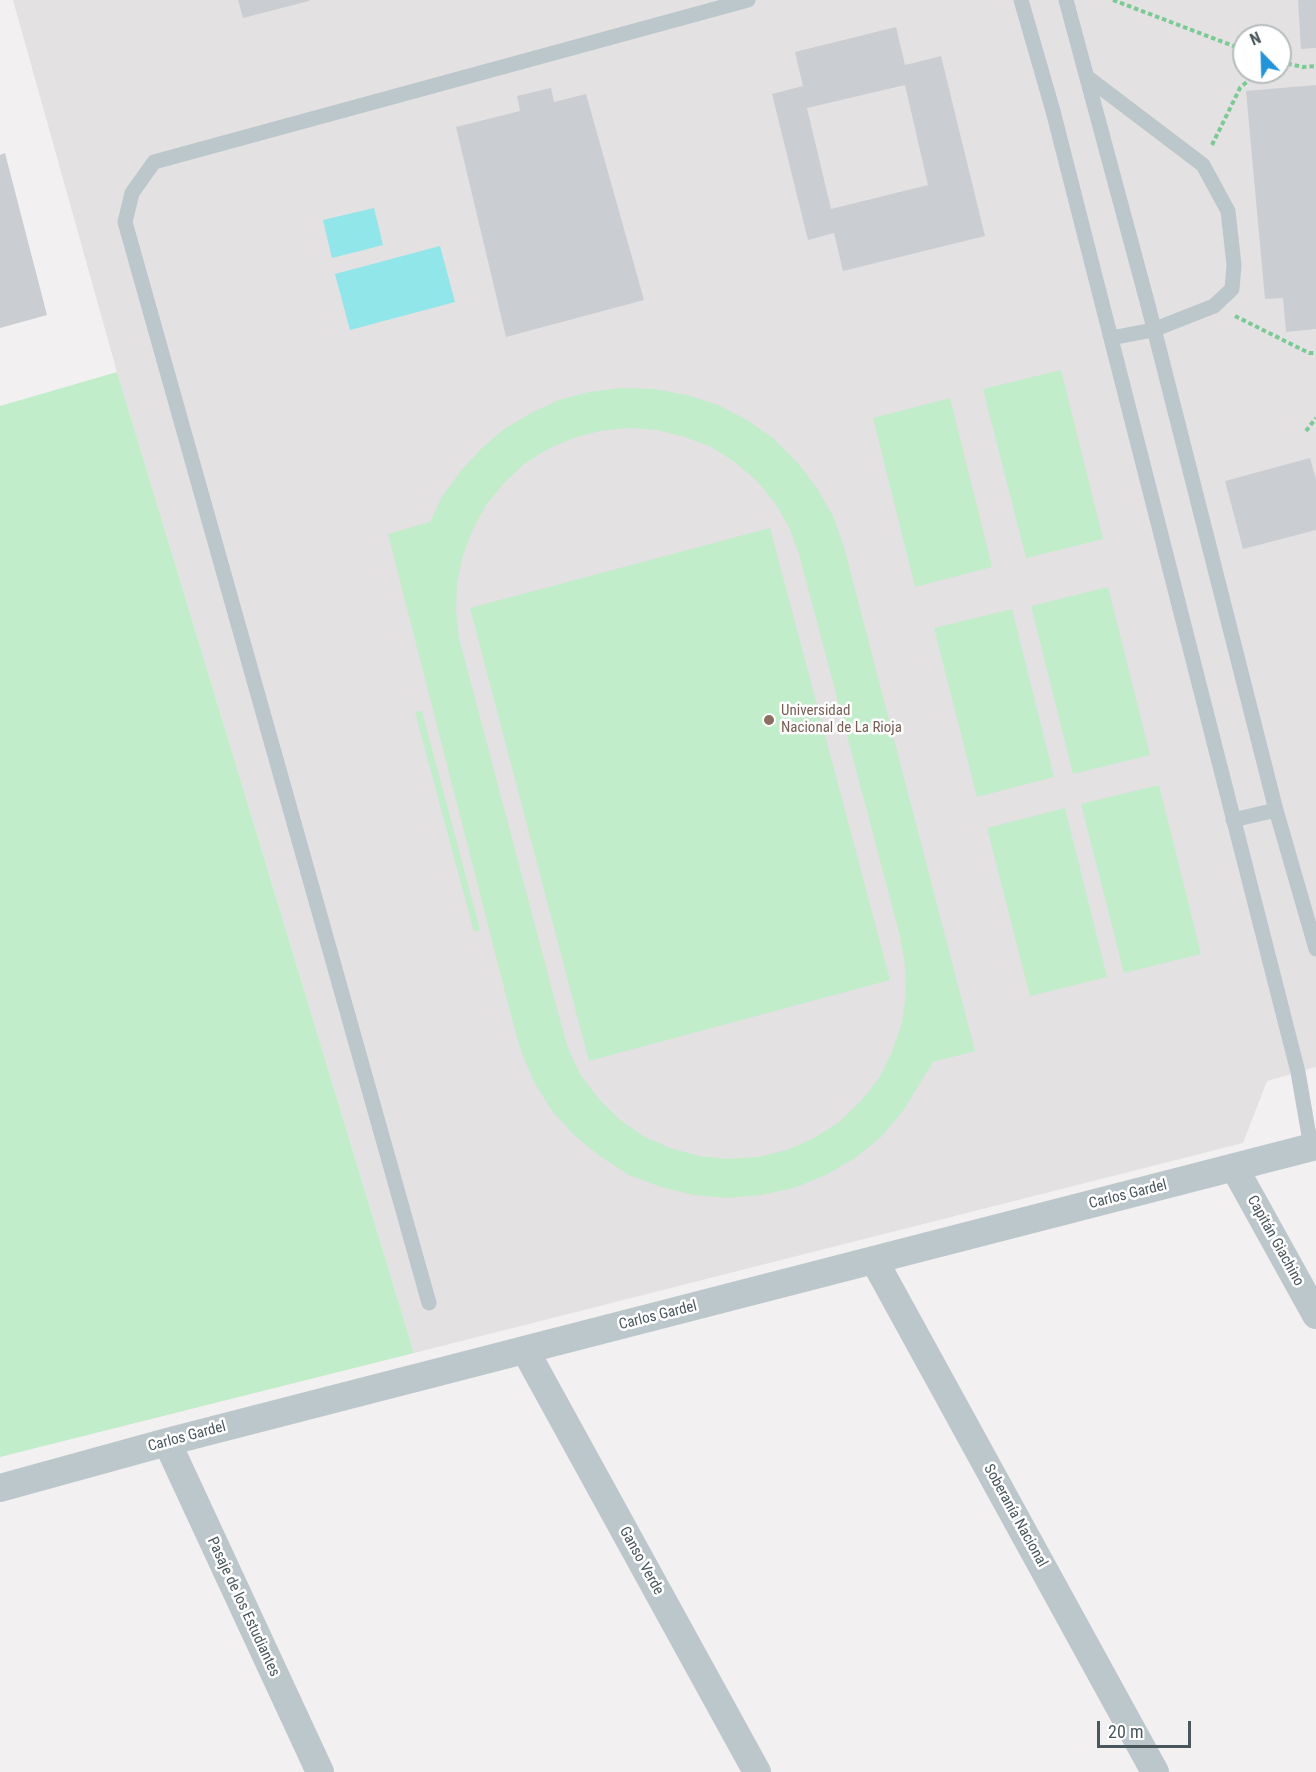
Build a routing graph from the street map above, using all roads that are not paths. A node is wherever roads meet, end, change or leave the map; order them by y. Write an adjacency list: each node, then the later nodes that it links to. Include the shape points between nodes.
1 (748, 0): 13 (lane, via 154,162 132,193 125,222)
2 (1021, 0): 6 (lane)
3 (1066, 0): 4 (lane)
4 (1087, 77): 5 (lane); 5 (lane, via 1203,165 1228,211 1234,265 1232,289 1214,306)
5 (1153, 330): 6 (lane); 7 (lane)
6 (1111, 338): 8 (lane)
7 (1276, 810): 8 (lane); 9 (lane)
8 (1233, 820): 10 (lane)
9 (1316, 950)
10 (1314, 1147): 11 (street, Carlos Gardel)
11 (1234, 1167): 12 (street, Carlos Gardel); 14 (street, Capitán Giachino)
12 (874, 1260): 15 (street, Carlos Gardel); 20 (street, Soberanía Nacional)
13 (429, 1303)
14 (1316, 1316)
15 (525, 1350): 16 (street, Carlos Gardel); 19 (street, Ganso Verde)
16 (167, 1442): 17 (street, Carlos Gardel); 18 (street, Pasaje de los Estudiantes)
17 (0, 1488)
18 (320, 1772)
19 (757, 1772)
20 (1155, 1772)

